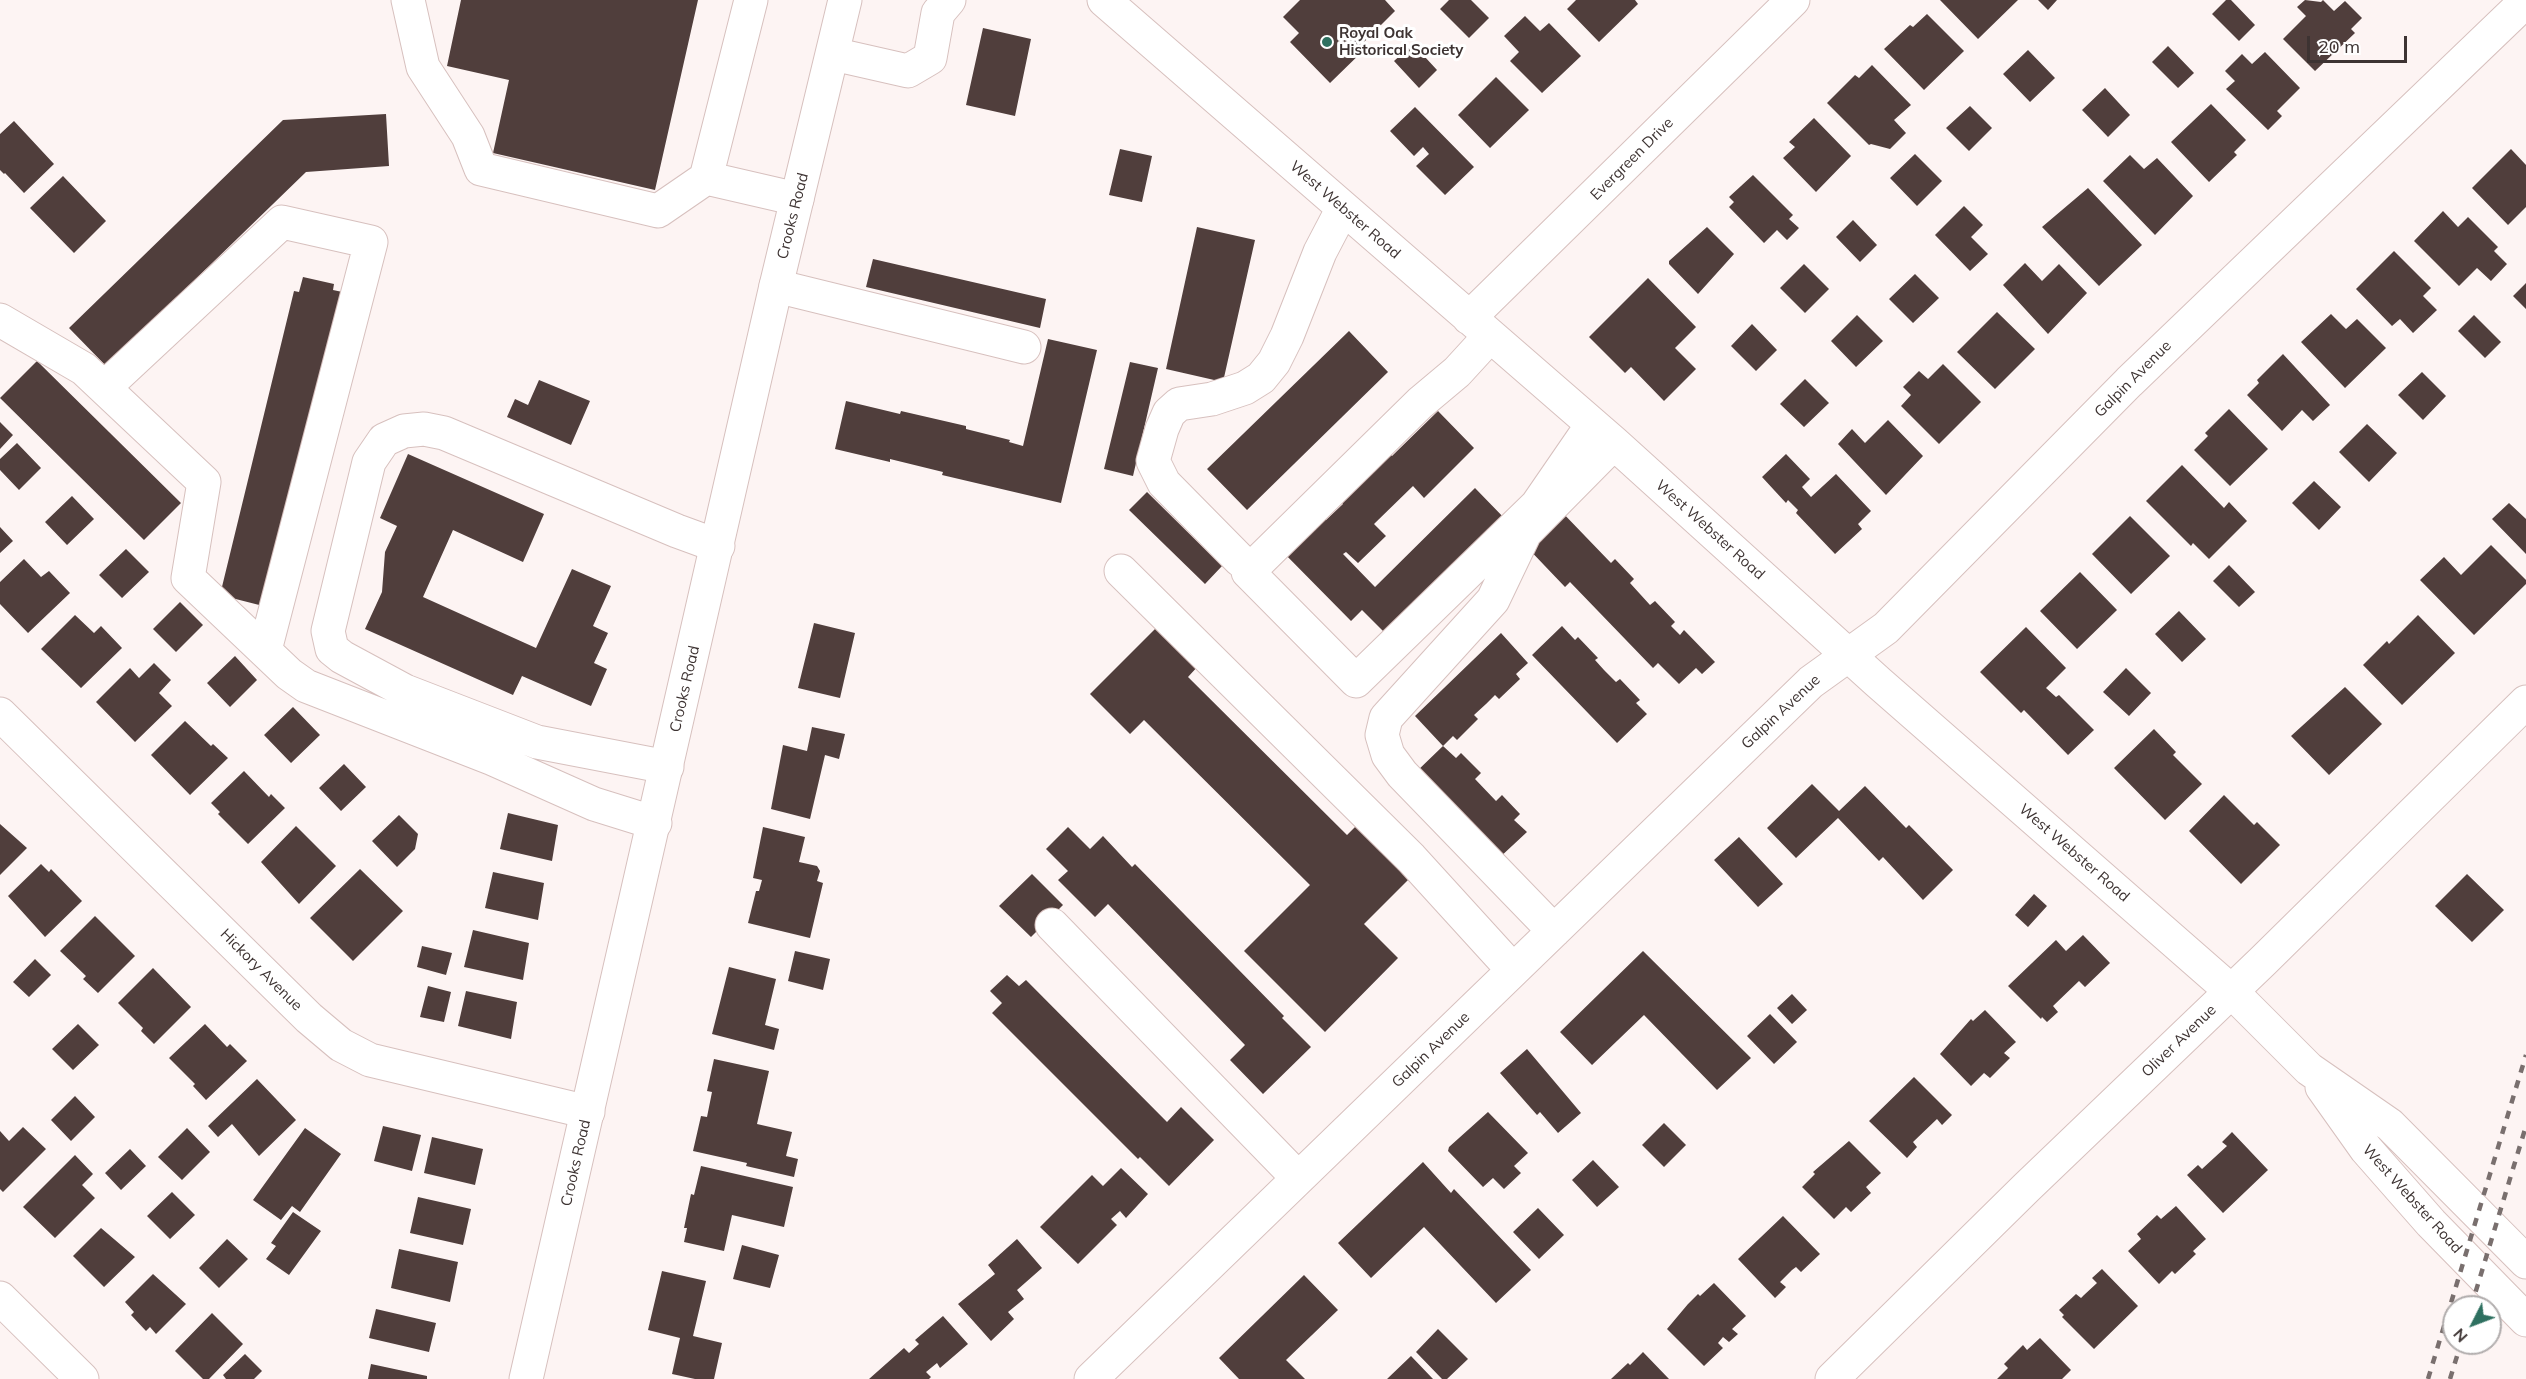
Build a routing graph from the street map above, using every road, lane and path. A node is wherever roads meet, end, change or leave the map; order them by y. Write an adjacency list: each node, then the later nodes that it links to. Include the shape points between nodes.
1 (408, 0): 9 (street, via 423,67 468,136 481,169 658,211)
2 (751, 0): 9 (street)
3 (845, 0): 8 (street, Crooks Road)
4 (949, 0): 8 (street, via 938,13 930,58 908,71)
5 (1104, 0): 11 (street, West Webster Road)
6 (1793, 0): 14 (street, Evergreen Drive)
7 (2522, 2): 22 (street, Galpin Avenue, via 2129,382 1886,628)
8 (833, 54): 10 (street, Crooks Road)
9 (706, 178): 10 (street)
10 (797, 199): 12 (street, Crooks Road)
11 (1342, 208): 14 (street, West Webster Road); 19 (street, via 1287,336 1261,378 1212,399 1179,404 1169,413 1162,429 1154,461 1164,483)
12 (776, 286): 15 (street); 18 (street, Crooks Road)
13 (0, 320): 16 (street, via 84,369)
14 (1480, 327): 17 (street, West Webster Road); 17 (street, Evergreen Drive, via 1457,372 1420,403 1248,572 1356,681 1537,505)
15 (1024, 347)
16 (105, 387): 21 (street, via 204,482 188,578); 21 (street, via 282,222 371,242)
17 (1603, 434): 22 (street, West Webster Road); 28 (street, via 1525,533 1493,600 1386,718 1382,735 1388,755 1402,774)
18 (718, 546): 25 (street, Crooks Road); 25 (street, via 444,433 404,430 384,440 369,462 327,631 332,649 342,657 405,691 537,742)
19 (1240, 560)
20 (1121, 571): 29 (street, via 1411,858)
21 (265, 650): 26 (street, via 306,686 493,759 594,804)
22 (1848, 655): 28 (street, Galpin Avenue, via 1810,682); 30 (street, West Webster Road)
23 (2526, 702): 30 (street, Oliver Avenue)
24 (0, 714): 32 (street, Hickory Avenue, via 341,1045 370,1060)
25 (668, 768): 26 (street, Crooks Road)
26 (655, 822): 32 (street, Crooks Road)
27 (1052, 925): 33 (street)
28 (1554, 930): 29 (street, Galpin Avenue)
29 (1513, 970): 33 (street, Galpin Avenue)
30 (2231, 992): 31 (street, West Webster Road); 40 (street, Oliver Avenue)
31 (2309, 1069): 34 (street, West Webster Road, via 2390,1125); 36 (street, West Webster Road, via 2366,1149 2430,1223)
32 (588, 1112): 38 (street, Crooks Road)
33 (1298, 1178): 39 (street, Galpin Avenue)
34 (2526, 1262)
35 (0, 1298): 37 (street)
36 (2526, 1320)
37 (82, 1379)
38 (526, 1379)
39 (1091, 1379)
40 (1832, 1379)

